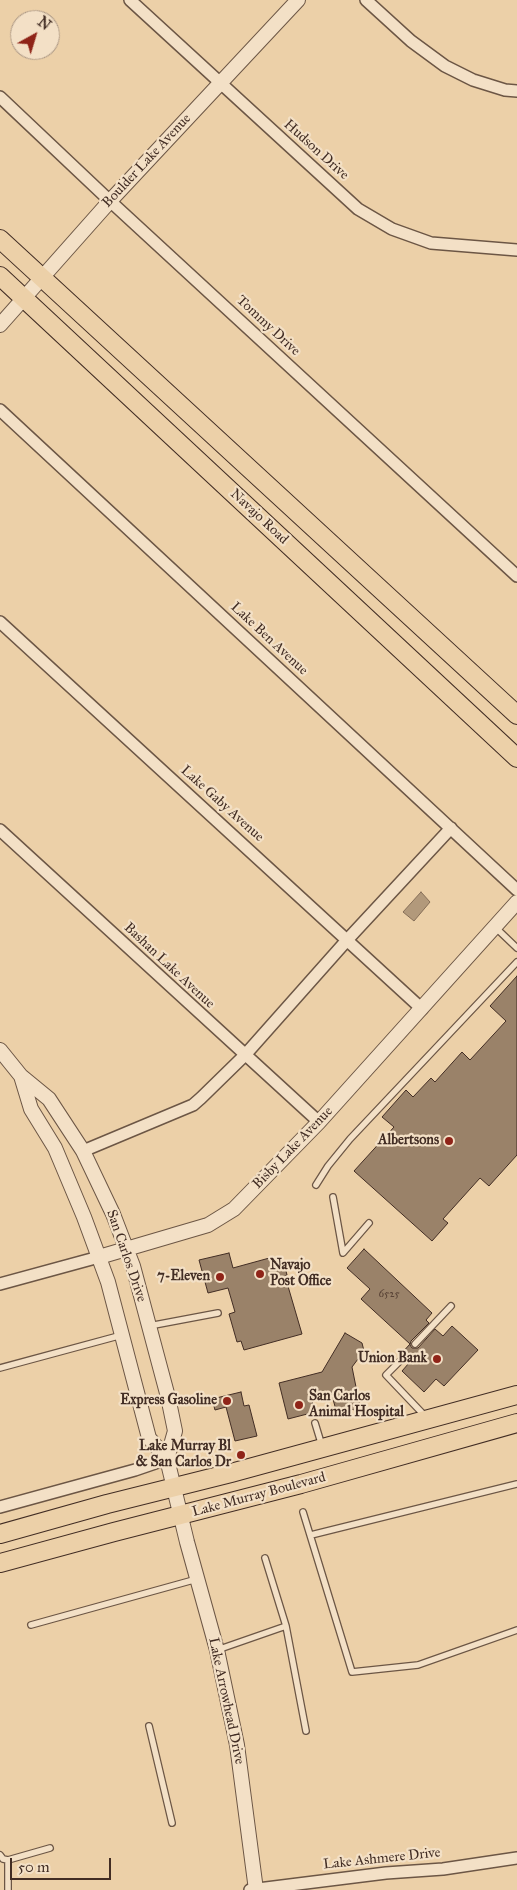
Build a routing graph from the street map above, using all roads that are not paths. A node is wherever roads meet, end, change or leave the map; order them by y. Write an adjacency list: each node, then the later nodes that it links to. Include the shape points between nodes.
1 (130, 0): 4 (street, Hudson Drive)
2 (298, 0): 4 (street, Boulder Lake Avenue)
3 (366, 0): 5 (street, via 411,41 445,66 473,80)
4 (220, 82): 7 (street, Boulder Lake Avenue); 9 (street, Hudson Drive, via 358,209 374,219 431,243)
5 (517, 91)
6 (0, 97): 7 (street, Tommy Drive)
7 (110, 201): 11 (street, Boulder Lake Avenue); 15 (street, Tommy Drive)
8 (0, 239): 11 (main road, Navajo Road)
9 (517, 250)
10 (0, 276): 12 (main road, Navajo Road)
11 (43, 278): 12 (street, Boulder Lake Avenue); 17 (main road, Navajo Road)
12 (24, 298): 13 (street, Boulder Lake Avenue); 18 (main road, Navajo Road)
13 (0, 325)
14 (0, 410): 19 (street, Lake Ben Avenue)
15 (517, 576)
16 (0, 622): 24 (street, Lake Gaby Avenue)
17 (517, 716)
18 (517, 758)
19 (451, 828): 21 (street, Lake Ben Avenue); 24 (street)
20 (0, 830): 29 (street, Bashan Lake Avenue)
21 (517, 890)
22 (517, 902): 23 (street, Bisby Lake Avenue)
23 (495, 927): 25 (lane); 27 (street, Bisby Lake Avenue)
24 (348, 939): 27 (street, Lake Gaby Avenue); 29 (street)
25 (517, 948)
26 (517, 962): 33 (lane, via 350,1139)
27 (422, 1008): 31 (street, Bisby Lake Avenue)
28 (0, 1050): 30 (street, San Carlos Drive)
29 (244, 1055): 31 (street, Bashan Lake Avenue); 32 (street, via 193,1105)
30 (21, 1076): 32 (street, San Carlos Drive, via 49,1100); 37 (street, San Carlos Drive, via 32,1108 54,1148)
31 (319, 1122): 36 (street, Bisby Lake Avenue, via 234,1209 208,1225)
32 (83, 1151): 36 (street, San Carlos Drive)
33 (316, 1185)
34 (333, 1197): 35 (lane, via 343,1252)
35 (369, 1223)
36 (126, 1249): 37 (street, Bisby Lake Avenue); 41 (street, San Carlos Drive)
37 (99, 1257): 38 (street, Bisby Lake Avenue); 42 (street, San Carlos Drive)
38 (0, 1284)
39 (451, 1306): 43 (lane)
40 (218, 1313): 41 (lane)
41 (149, 1326): 53 (street, San Carlos Drive, via 175,1431)
42 (122, 1335): 45 (lane); 53 (street, San Carlos Drive, via 149,1438)
43 (415, 1344)
44 (402, 1358): 48 (lane, via 386,1375)
45 (0, 1368)
46 (517, 1395): 48 (main road, Lake Murray Boulevard)
47 (517, 1413): 51 (main road)
48 (428, 1419): 52 (main road, Lake Murray Boulevard)
49 (315, 1423): 52 (lane)
50 (517, 1423): 51 (main road, Lake Murray Boulevard)
51 (498, 1428): 58 (main road, Lake Murray Boulevard)
52 (323, 1448): 55 (main road, Lake Murray Boulevard)
53 (167, 1459): 55 (street, San Carlos Drive); 56 (street)
54 (517, 1484): 60 (lane)
55 (174, 1488): 58 (street, San Carlos Drive); 59 (main road, Lake Murray Boulevard)
56 (0, 1507)
57 (304, 1512): 60 (lane)
58 (180, 1515): 62 (main road, Lake Murray Boulevard); 63 (street, Lake Arrowhead Drive)
59 (0, 1534)
60 (311, 1534): 66 (lane, via 352,1672 418,1665)
61 (265, 1558): 65 (lane)
62 (0, 1563)
63 (197, 1579): 64 (lane); 67 (street, Lake Arrowhead Drive)
64 (30, 1625)
65 (286, 1626): 67 (lane); 69 (lane)
66 (517, 1630)
67 (217, 1650): 76 (street, Lake Arrowhead Drive, via 237,1745)
68 (149, 1726): 70 (lane)
69 (306, 1731)
70 (172, 1823)
71 (50, 1848): 74 (lane)
72 (0, 1856): 74 (lane)
73 (517, 1858): 76 (street, Lake Ashmere Drive)
74 (8, 1860): 75 (lane)
75 (8, 1890)
76 (254, 1890)

